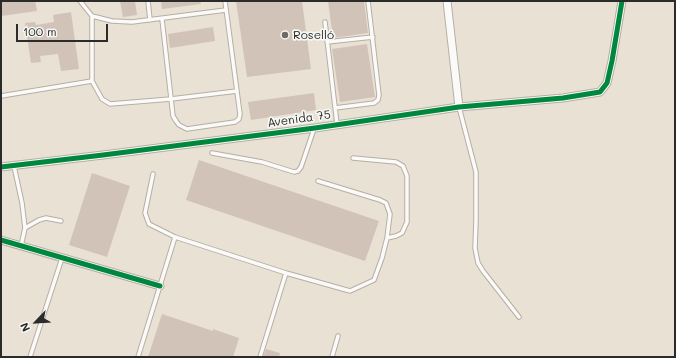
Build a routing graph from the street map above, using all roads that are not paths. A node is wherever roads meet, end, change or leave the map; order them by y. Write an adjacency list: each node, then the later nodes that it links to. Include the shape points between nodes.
1 (80, 1): 8 (lane)
2 (148, 1): 10 (lane)
3 (225, 1): 7 (lane)
4 (368, 1): 12 (lane)
5 (447, 1): 18 (street)
6 (622, 1): 18 (street, Avenida 75, via 607,83 600,92 563,98)
7 (226, 10): 9 (lane); 15 (lane)
8 (92, 16): 10 (lane, via 112,21); 14 (lane)
9 (162, 19): 10 (lane); 17 (lane)
10 (150, 20)
11 (325, 22): 13 (lane)
12 (373, 37): 13 (lane); 19 (lane, via 378,100 374,103)
13 (327, 42): 19 (lane)
14 (92, 81): 16 (lane); 17 (lane, via 102,100 110,104)
15 (237, 91): 17 (lane); 17 (lane, via 240,114 235,122 187,129 173,116)
16 (1, 96)
17 (171, 100)
18 (459, 107): 20 (street, Avenida 75); 37 (lane, via 476,172 474,248 478,263)
19 (335, 108): 20 (lane)
20 (337, 124): 21 (street, Avenida 75)
21 (314, 128): 22 (lane, via 301,168 294,172 262,162); 24 (street, Avenida 75)
22 (212, 153)
23 (353, 158): 31 (lane, via 396,162 403,166 407,176 406,222 402,233)
24 (14, 166): 25 (street, Avenida 75); 29 (lane)
25 (1, 167)
26 (153, 174): 30 (lane, via 145,213 149,224)
27 (318, 181): 31 (lane, via 386,203 390,214)
28 (61, 221): 29 (lane, via 46,218)
29 (25, 228): 33 (lane)
30 (175, 237): 35 (lane); 36 (lane)
31 (387, 238): 35 (lane, via 374,280 350,291)
32 (1, 240): 33 (street)
33 (21, 246): 34 (street)
34 (62, 258): 36 (street); 39 (lane)
35 (286, 272): 41 (lane)
36 (160, 286): 40 (lane)
37 (519, 317)
38 (338, 336): 42 (lane)
39 (30, 357)
40 (138, 357)
41 (260, 357)
42 (332, 357)

